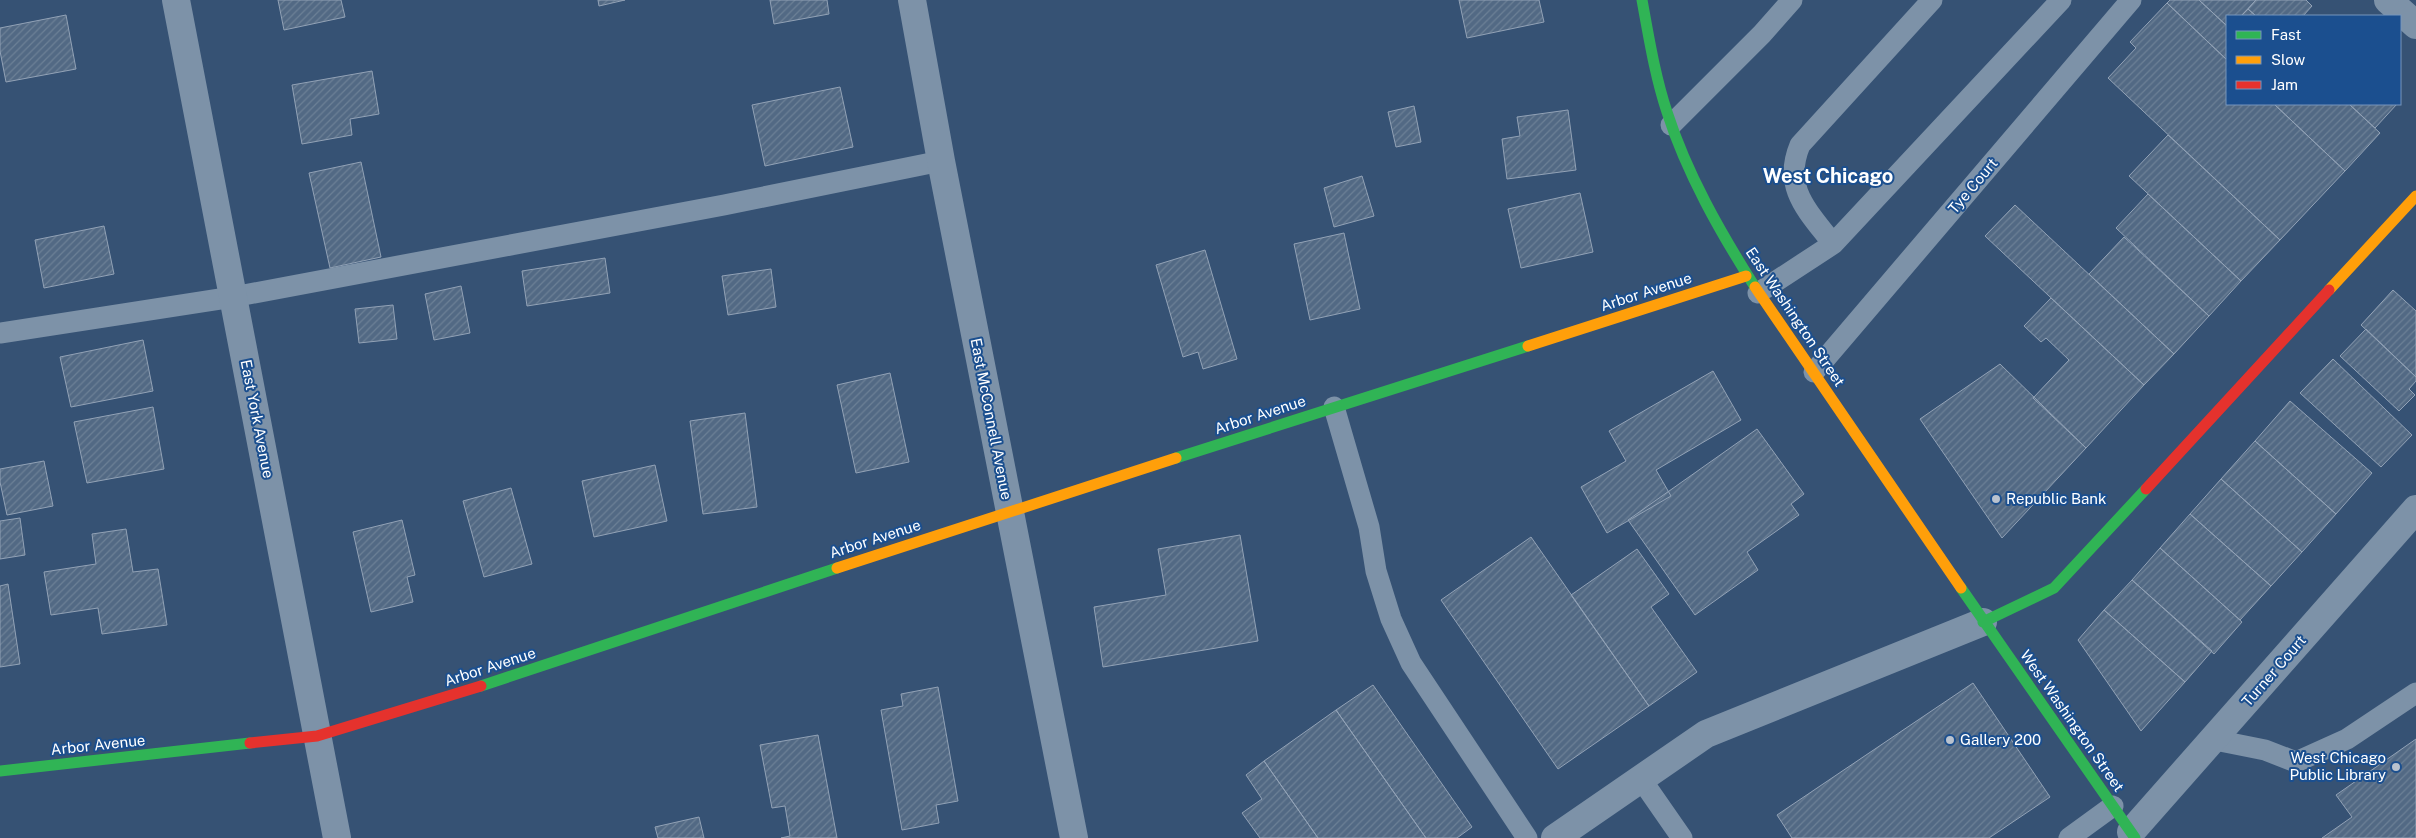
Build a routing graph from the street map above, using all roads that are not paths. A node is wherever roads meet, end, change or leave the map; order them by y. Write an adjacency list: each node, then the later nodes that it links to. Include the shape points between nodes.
1 (176, 0): 16 (street, East York Avenue)
2 (912, 0): 11 (street, East McConnell Avenue)
3 (1642, 0): 10 (street, East Washington Street)
4 (1792, 0): 10 (lane)
5 (1932, 0): 13 (lane, via 1800,145 1794,159 1796,190)
6 (2061, 0): 13 (lane)
7 (2131, 0): 18 (lane, Tye Court)
8 (2388, 0): 9 (street)
9 (2416, 26)
10 (1671, 125): 14 (street, East Washington Street, via 1705,204)
11 (941, 161): 16 (lane); 21 (street, East McConnell Avenue)
12 (2416, 196): 22 (street, via 2054,588)
13 (1833, 244): 15 (lane)
14 (1746, 276): 15 (street, East Washington Street); 19 (street, Arbor Avenue)
15 (1758, 293): 18 (street, East Washington Street)
16 (233, 297): 17 (lane); 24 (street, East York Avenue)
17 (0, 333)
18 (1814, 372): 22 (street, East Washington Street)
19 (1334, 407): 21 (street, Arbor Avenue); 33 (lane, via 1369,527 1376,571 1391,619 1411,663)
20 (2416, 509): 25 (street, Turner Court)
21 (1009, 510): 24 (street, Arbor Avenue, via 420,706); 32 (street, East McConnell Avenue)
22 (1984, 622): 27 (street, via 1706,734); 28 (street, West Washington Street)
23 (2416, 693): 25 (lane, via 2347,739 2296,762 2265,750)
24 (317, 736): 26 (street, Arbor Avenue); 31 (street, East York Avenue)
25 (2214, 740): 29 (street, Turner Court)
26 (0, 771)
27 (1641, 779): 30 (street); 34 (lane)
28 (2112, 806): 29 (street, West Washington Street); 35 (lane)
29 (2133, 835)
30 (1562, 836)
31 (337, 838)
32 (1074, 838)
33 (1527, 838)
34 (1682, 838)
35 (2068, 838)

